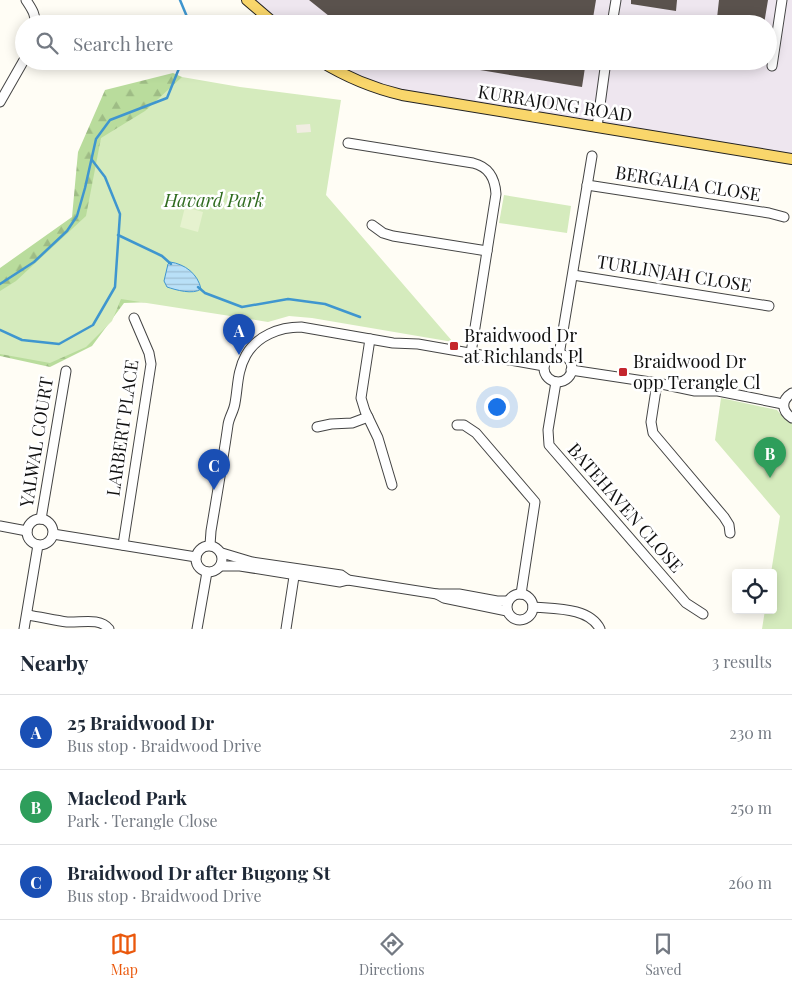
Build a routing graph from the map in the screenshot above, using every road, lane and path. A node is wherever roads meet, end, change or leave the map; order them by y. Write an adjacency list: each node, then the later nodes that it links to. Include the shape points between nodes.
1 (26, 0): 5 (street)
2 (248, 0): 6 (main road)
3 (616, 0): 7 (street)
4 (782, 0): 8 (street)
5 (34, 15)
6 (264, 15)
7 (614, 15)
8 (777, 33)
9 (18, 70): 12 (street)
10 (335, 70): 13 (main road, KURRAJONG ROAD, via 392,93)
11 (605, 70): 13 (street)
12 (0, 102)
13 (597, 127): 16 (main road, KURRAJONG ROAD)
14 (348, 143): 20 (street, via 473,163 485,168 494,180 496,194)
15 (592, 156): 17 (street)
16 (792, 159)
17 (587, 185): 18 (street, BERGALIA CLOSE); 21 (street)
18 (784, 217)
19 (372, 226): 20 (street, via 394,236)
20 (487, 251): 25 (street)
21 (573, 275): 22 (street, TURLINJAH CLOSE); 26 (street)
22 (769, 306)
23 (134, 318): 45 (street, LARBERT PLACE, via 150,352 151,364)
24 (370, 339): 25 (street); 34 (street, via 361,394); 46 (street, via 293,327 269,334 249,350 237,381)
25 (471, 353): 27 (street)
26 (559, 354): 27 (street, via 548,359); 28 (street, via 567,358)
27 (544, 366): 30 (street, via 548,379)
28 (571, 370): 30 (street, via 568,378); 31 (street)
29 (66, 371): 39 (street, YALWAL COURT)
30 (556, 382): 57 (street, BATEHAVEN CLOSE, via 548,430 549,445 686,603)
31 (657, 384): 33 (street); 42 (street, via 651,422 653,433 724,517)
32 (792, 393): 33 (street)
33 (783, 404): 35 (street, via 786,414)
34 (368, 418): 37 (street); 38 (street, via 378,438)
35 (792, 418)
36 (457, 425): 53 (street, via 464,425 476,433 535,502)
37 (317, 427)
38 (392, 485)
39 (41, 519): 41 (street, via 31,522); 43 (street, via 50,524)
40 (0, 526): 41 (street)
41 (27, 531): 44 (street, via 30,541)
42 (730, 533)
43 (53, 534): 44 (street, via 51,540); 45 (street)
44 (38, 545): 58 (street)
45 (123, 545): 48 (street)
46 (210, 545): 47 (street); 48 (street, via 202,547)
47 (222, 553): 49 (street); 51 (street)
48 (196, 557): 50 (street, via 198,565)
49 (221, 566): 50 (street); 51 (street)
50 (207, 572): 63 (street)
51 (294, 572): 52 (street, via 340,582 348,580); 64 (street)
52 (437, 594): 54 (street); 56 (street)
53 (521, 594): 54 (street); 55 (street, via 529,598)
54 (508, 601): 56 (street)
55 (533, 607): 59 (street, via 530,616); 65 (street, via 586,615)
56 (507, 611): 59 (street)
57 (703, 614)
58 (27, 615): 60 (street); 61 (street)
59 (517, 625)
60 (69, 626): 62 (street, via 91,621)
61 (24, 629)
62 (109, 629)
63 (197, 629)
64 (286, 629)
65 (600, 629)

